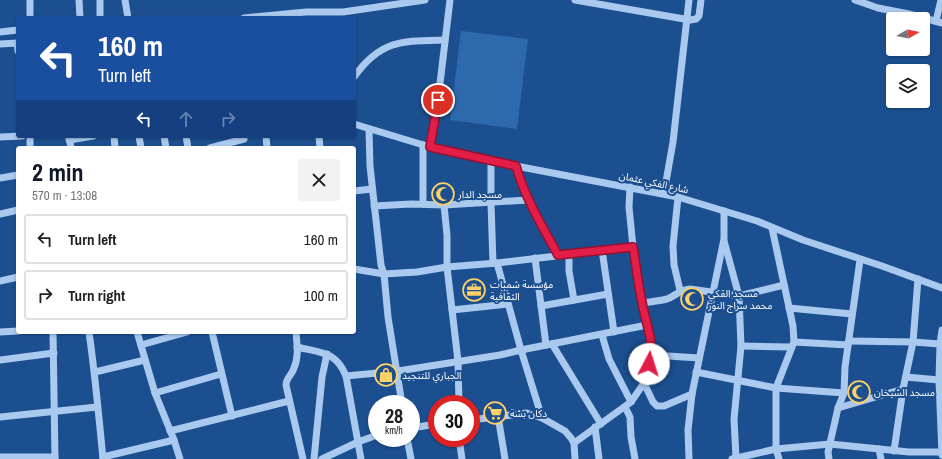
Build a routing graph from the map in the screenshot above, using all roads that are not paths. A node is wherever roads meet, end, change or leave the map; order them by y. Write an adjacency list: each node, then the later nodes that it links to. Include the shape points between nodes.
1 (30, 0): 13 (street)
2 (79, 0): 14 (street)
3 (100, 0): 15 (street)
4 (125, 0): 16 (street)
5 (425, 0): 12 (street)
6 (450, 0): 22 (street)
7 (575, 0): 18 (street)
8 (689, 0): 18 (street)
9 (700, 0): 18 (street, via 699,16 696,19)
10 (855, 0): 19 (street)
11 (941, 0): 19 (street)
12 (333, 15): 17 (street, via 306,12)
13 (30, 16)
14 (80, 16)
15 (100, 16)
16 (128, 16)
17 (265, 16)
18 (687, 19): 40 (street, via 673,142)
19 (939, 22)
20 (16, 30): 21 (street)
21 (0, 32)
22 (445, 40): 25 (street, via 406,41 385,48 375,53); 32 (street, via 438,100)
23 (16, 43): 24 (street)
24 (0, 44)
25 (356, 74)
26 (356, 125): 27 (street, شارع الفكي عثمان)
27 (370, 129): 32 (street, شارع الفكي عثمان); 38 (street)
28 (16, 136): 29 (street)
29 (0, 137)
30 (244, 138): 31 (street)
31 (217, 146)
32 (427, 146): 33 (street, شارع الفكي عثمان); 44 (street)
33 (491, 160): 34 (street, شارع الفكي عثمان); 43 (street)
34 (516, 166): 37 (street, شارع الفكي عثمان); 42 (street)
35 (16, 175): 36 (street)
36 (0, 178)
37 (630, 187): 40 (street, شارع الفكي عثمان); 52 (street)
38 (372, 189): 39 (street); 45 (street)
39 (356, 191)
40 (664, 193): 41 (street, شارع الفكي عثمان)
41 (678, 197): 48 (street, شارع الفكي عثمان); 67 (street, via 673,246)
42 (528, 200): 43 (street); 55 (street)
43 (491, 203): 46 (street); 58 (street)
44 (423, 204): 45 (street); 46 (street)
45 (374, 206): 61 (street)
46 (444, 206): 59 (street)
47 (16, 210): 49 (street)
48 (724, 211): 50 (street, شارع الفكي عثمان); 51 (street)
49 (0, 214)
50 (772, 228): 57 (street, شارع الفكي عثمان); 65 (street)
51 (724, 239): 68 (street); 70 (street)
52 (633, 247): 53 (street); 72 (street)
53 (602, 250): 54 (street); 69 (street)
54 (568, 254): 55 (street); 71 (street)
55 (558, 255): 56 (street)
56 (535, 258): 58 (street); 74 (street)
57 (860, 260): 63 (street, شارع الفكي عثمان); 77 (street)
58 (495, 263): 59 (street); 73 (street)
59 (447, 267): 61 (street); 76 (street)
60 (356, 269): 61 (street)
61 (384, 274): 106 (street, via 388,317)
62 (16, 277): 64 (street)
63 (918, 279): 66 (street, شارع الفكي عثمان); 90 (street)
64 (0, 281)
65 (784, 285): 70 (street); 75 (street)
66 (942, 288)
67 (680, 290): 68 (street); 72 (street, via 668,299)
68 (712, 292): 70 (street); 102 (street)
69 (608, 294): 71 (street); 82 (street)
70 (739, 296): 96 (street)
71 (574, 300): 74 (street)
72 (642, 303): 78 (street)
73 (508, 304): 76 (street); 98 (street)
74 (541, 306): 92 (street)
75 (789, 308): 77 (street); 93 (street)
76 (452, 310): 105 (street)
77 (852, 314): 91 (street)
78 (647, 325): 82 (street); 101 (street)
79 (16, 330): 81 (street)
80 (942, 330): 94 (street)
81 (0, 332)
82 (614, 332): 89 (street)
83 (54, 334): 99 (street)
84 (89, 334): 107 (street)
85 (138, 334): 95 (street)
86 (180, 334): 95 (street)
87 (212, 334): 109 (street)
88 (296, 334): 97 (street)
89 (602, 335): 92 (street); 123 (street, via 609,359)
90 (913, 342): 91 (street); 94 (street); 111 (street)
91 (848, 343): 93 (street); 118 (street)
92 (549, 344): 98 (street); 133 (street)
93 (793, 344): 96 (street); 115 (street)
94 (940, 344): 113 (street)
95 (141, 345): 104 (street)
96 (741, 346): 112 (street)
97 (297, 347): 100 (street); 122 (street, via 294,368 286,381)
98 (521, 350): 105 (street); 131 (street)
99 (54, 352): 103 (street); 127 (street)
100 (327, 354): 110 (street, via 338,361); 153 (street, via 322,377)
101 (652, 355): 102 (street); 114 (street)
102 (699, 358): 108 (street)
103 (0, 360)
104 (145, 360): 107 (street); 117 (street)
105 (458, 361): 106 (street); 121 (street)
106 (398, 371): 110 (street); 120 (street)
107 (95, 372): 124 (street)
108 (696, 372): 112 (street); 119 (street)
109 (221, 374): 117 (street); 128 (street)
110 (346, 376): 137 (street)
111 (906, 377): 113 (street); 116 (street)
112 (738, 380): 115 (street); 150 (street)
113 (939, 380): 145 (street)
114 (644, 383): 119 (street, via 657,406 664,406); 123 (street)
115 (776, 388): 118 (street); 142 (street)
116 (903, 389): 126 (street); 144 (street)
117 (156, 393): 134 (street)
118 (844, 393): 126 (street)
119 (692, 394): 162 (street, via 688,430)
120 (401, 395)
121 (459, 395)
122 (289, 401): 128 (street); 152 (street)
123 (631, 402): 125 (street)
124 (97, 407): 127 (street); 149 (street)
125 (625, 407): 133 (street); 161 (street, via 630,417)
126 (838, 408): 139 (street)
127 (55, 412): 130 (street); 148 (street)
128 (232, 416): 134 (street)
129 (498, 416): 131 (street, via 527,413); 132 (street); 158 (street)
130 (0, 417)
131 (542, 418): 138 (street, via 569,434)
132 (480, 419)
133 (598, 426): 138 (street); 160 (street)
134 (170, 431): 136 (street)
135 (368, 438): 137 (street)
136 (174, 440): 149 (street); 151 (street)
137 (358, 442): 154 (street); 155 (street)
138 (574, 443): 159 (street)
139 (830, 444): 142 (street); 143 (street); 164 (street)
140 (409, 447): 156 (street)
141 (460, 447): 157 (street)
142 (776, 449): 150 (street); 163 (street)
143 (879, 449): 144 (street); 165 (street)
144 (894, 451): 146 (street)
145 (942, 454): 146 (street)
146 (909, 456)
147 (0, 457): 148 (street)
148 (55, 458)
149 (103, 458)
150 (734, 458)
151 (180, 459)
152 (303, 459)
153 (314, 459)
154 (322, 459)
155 (361, 459)
156 (411, 459)
157 (462, 459)
158 (505, 459)
159 (575, 459)
160 (599, 459)
161 (635, 459)
162 (689, 459)
163 (779, 459)
164 (829, 459)
165 (881, 459)

